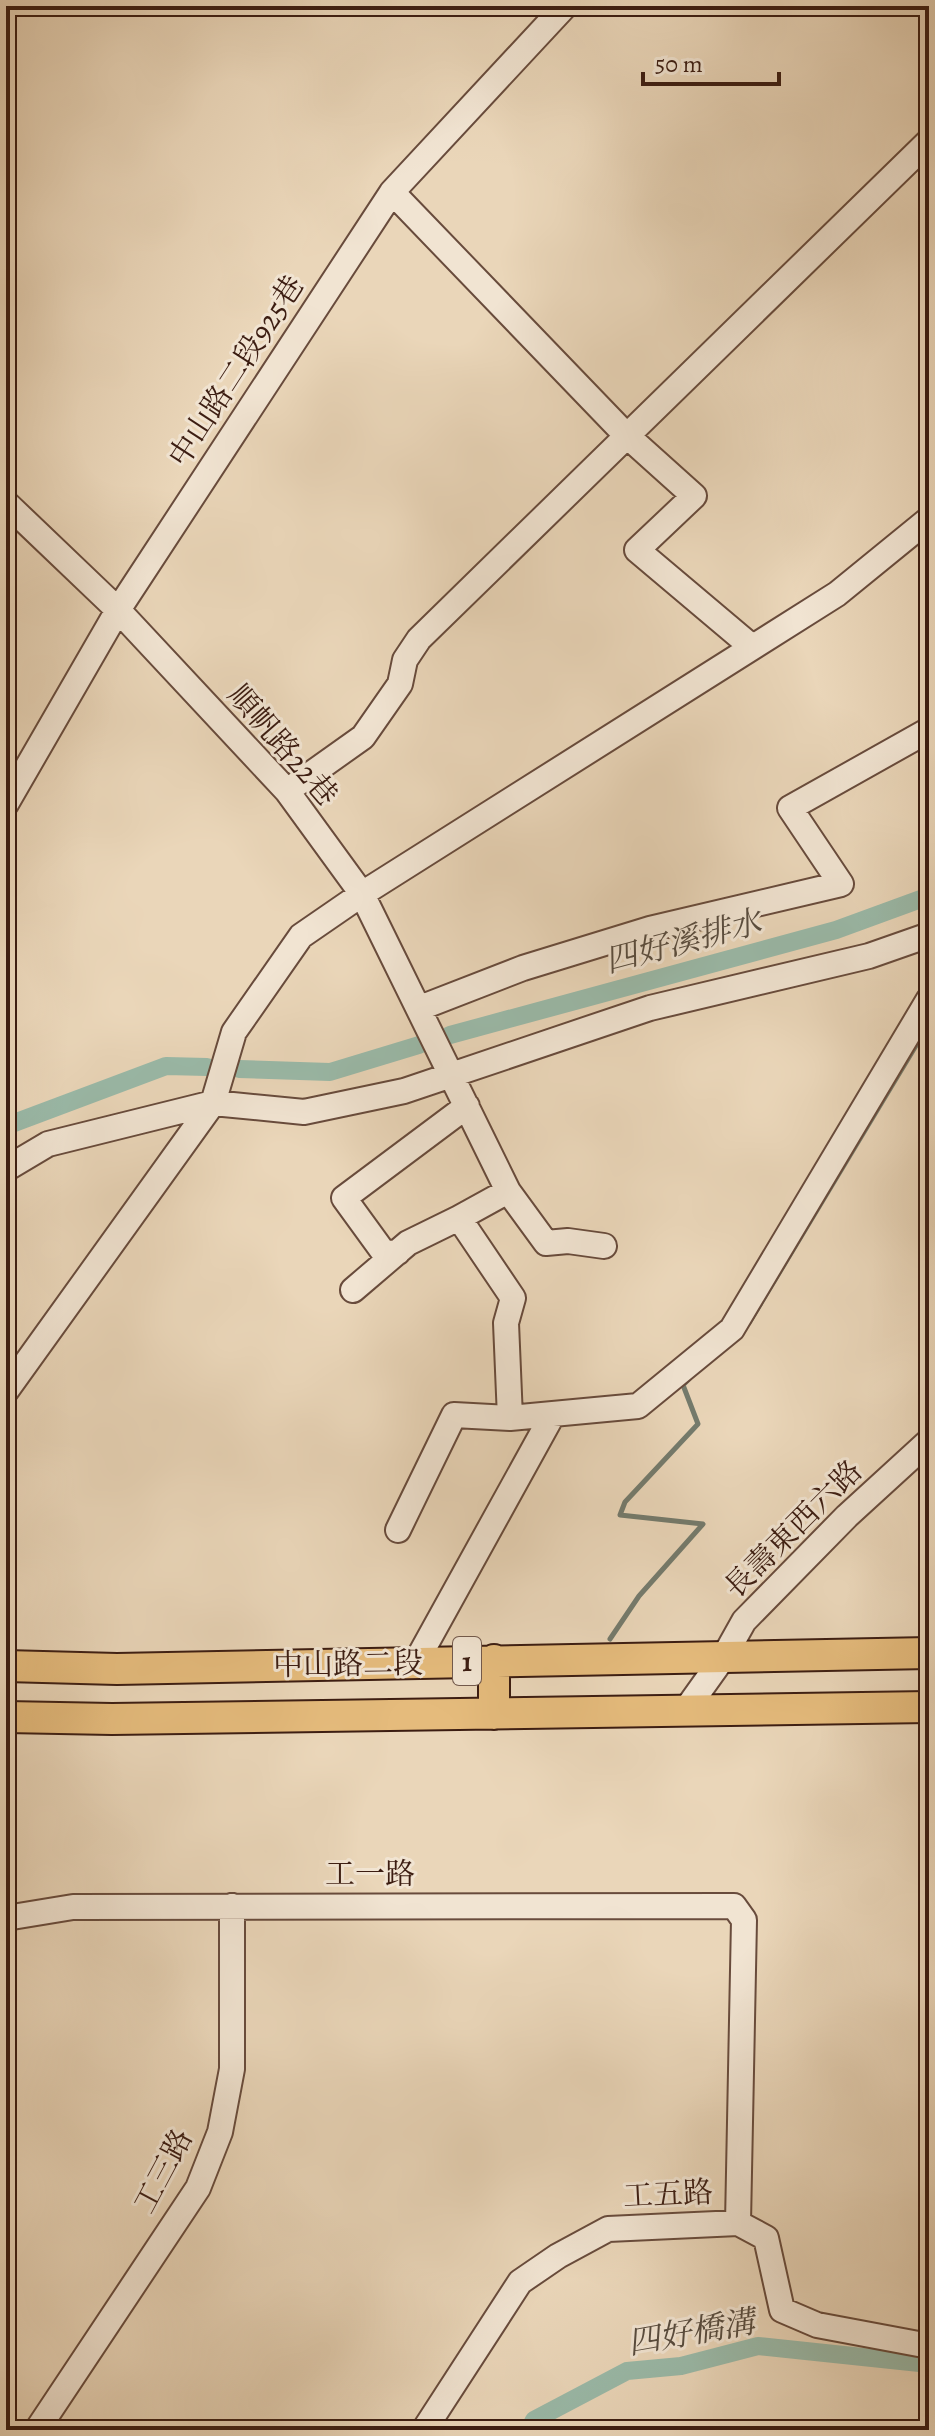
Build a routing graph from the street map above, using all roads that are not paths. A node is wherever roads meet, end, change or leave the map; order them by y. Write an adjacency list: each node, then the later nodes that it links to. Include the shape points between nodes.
1 (565, 6): 3 (street, 中山路二段925巷)
2 (924, 154): 4 (street)
3 (392, 192): 4 (street); 7 (street, 中山路二段925巷)
4 (625, 434): 8 (street, via 694,496 637,550); 10 (street, via 419,639 405,660 400,684 363,737)
5 (6, 503): 7 (street, 順帆路22巷)
6 (929, 519): 8 (street, via 837,594)
7 (118, 610): 10 (street, 順帆路22巷); 11 (street, 中山路二段925巷)
8 (752, 647): 12 (street)
9 (929, 730): 15 (street, via 790,808 841,884 650,929 523,968)
10 (287, 791): 12 (street, 順帆路22巷)
11 (6, 804)
12 (362, 894): 15 (street, 順帆路22巷); 17 (street, via 301,936 234,1032)
13 (929, 935): 16 (street, via 869,956 650,1008)
14 (929, 999): 26 (street, via 732,1329 638,1406)
15 (420, 1008): 16 (street, 順帆路22巷)
16 (450, 1074): 17 (street, via 404,1091 304,1112); 18 (street, 順帆路22巷)
17 (213, 1103): 19 (street, via 48,1144); 25 (street)
18 (467, 1106): 20 (street, 順帆路22巷); 23 (street, via 344,1198 384,1253)
19 (6, 1169)
20 (508, 1191): 21 (street); 22 (street, 順帆路22巷, via 546,1243)
21 (459, 1218): 23 (street); 27 (street, via 513,1298 506,1323)
22 (604, 1246)
23 (398, 1252): 24 (street)
24 (353, 1290)
25 (6, 1391)
26 (553, 1414): 27 (street); 33 (street)
27 (510, 1418): 29 (street, via 454,1415)
28 (929, 1441): 31 (street, 長壽東西六路, via 744,1621)
29 (398, 1530)
30 (929, 1653): 31 (main road, 中山路二段 / 1)
31 (725, 1655): 32 (main road, 中山路二段 / 1); 36 (street, 長壽東西六路)
32 (494, 1660): 33 (main road, 中山路二段 / 1); 37 (main road)
33 (416, 1662): 34 (main road, 中山路二段 / 1, via 117,1669)
34 (6, 1666)
35 (929, 1707): 36 (main road, 中山路二段 / 1)
36 (685, 1711): 37 (main road, 中山路二段 / 1)
37 (494, 1714): 38 (main road, 中山路二段 / 1)
38 (6, 1717)
39 (232, 1906): 40 (street, 工一路); 41 (street, 工一路, via 73,1907); 44 (street, 工三路, via 232,2069 220,2132 198,2188)
40 (734, 1906): 42 (street, 工五路, via 744,1920)
41 (6, 1918)
42 (738, 2223): 43 (street, via 766,2238 782,2310 817,2325); 45 (street, 工五路, via 608,2229 558,2256 520,2282)
43 (929, 2346)
44 (37, 2430)
45 (424, 2430)

